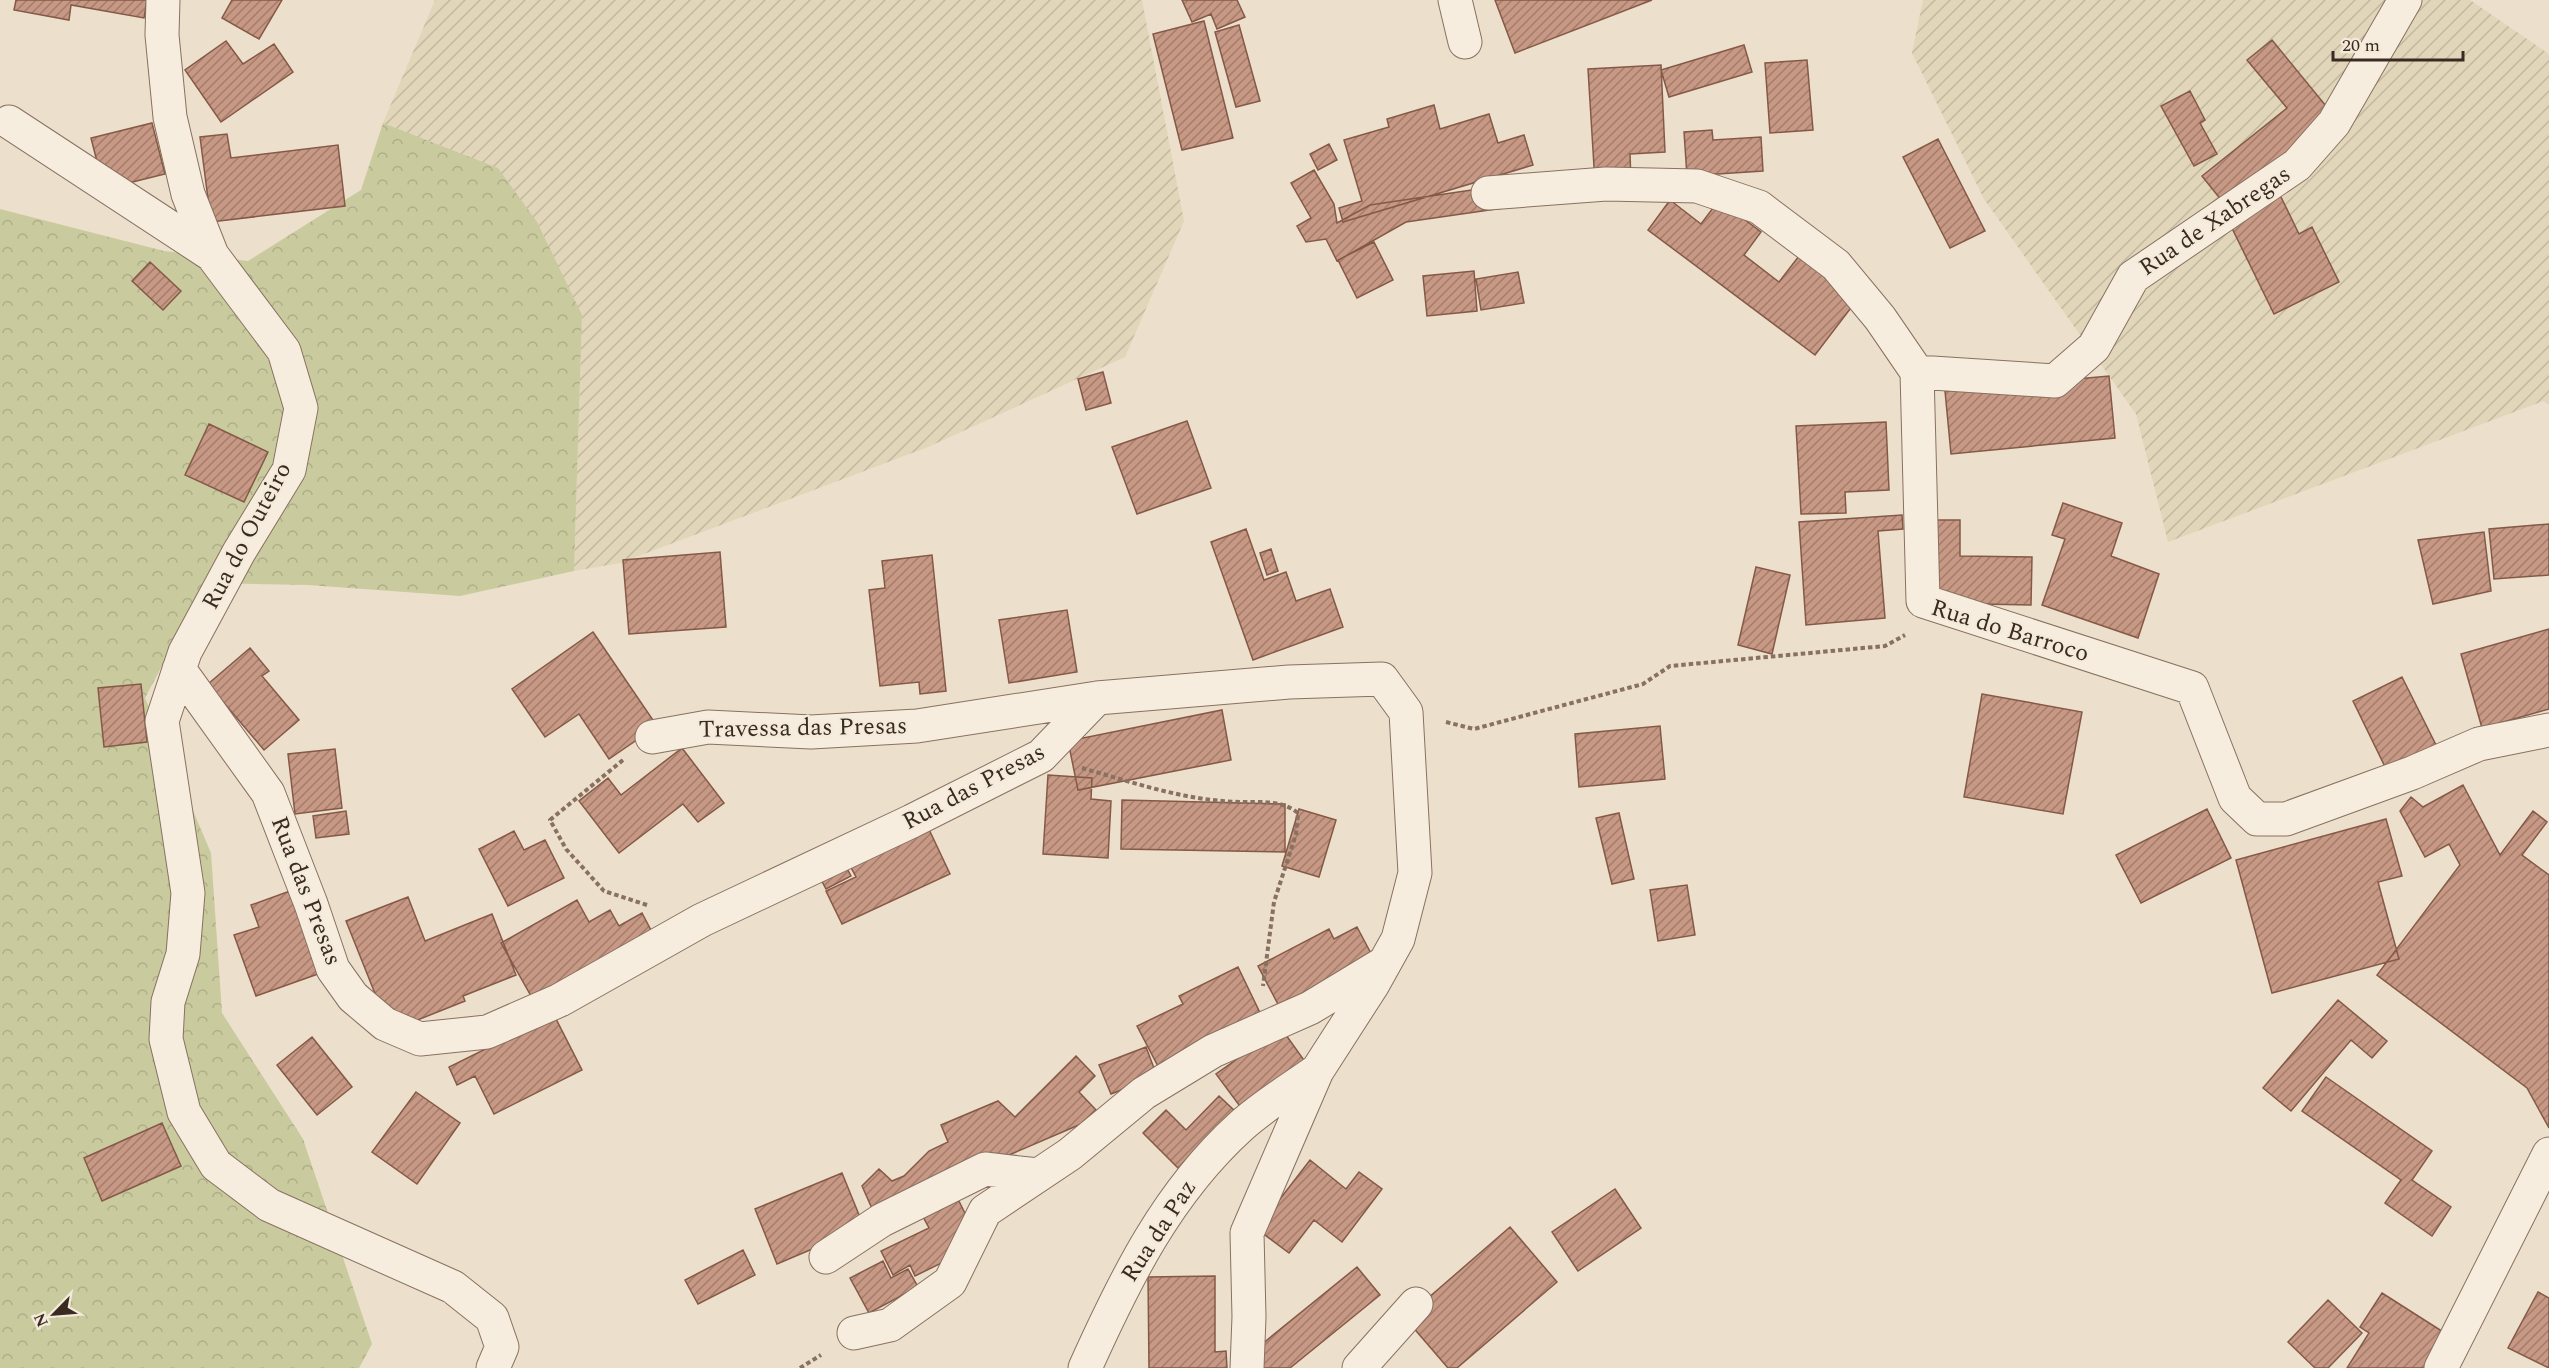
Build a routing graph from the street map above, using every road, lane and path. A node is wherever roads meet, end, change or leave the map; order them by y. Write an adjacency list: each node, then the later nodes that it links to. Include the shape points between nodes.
1 (163, 0): 7 (street, Rua do Outeiro, via 162,35 170,117 188,194)
2 (1455, 0): 4 (street)
3 (2405, 0): 8 (street, Rua de Xabregas, via 2334,123 2297,165 2133,278 2094,347 2055,381)
4 (1466, 42)
5 (9, 122): 7 (street)
6 (1488, 193): 8 (street, via 1606,184 1697,186 1760,207 1836,265 1880,318)
7 (212, 255): 10 (street, Rua do Outeiro, via 284,351 301,408 289,470 239,552)
8 (1917, 372): 9 (street)
9 (1923, 601): 12 (path, Rua do Barroco, via 1911,632 1885,645 1670,666 1643,684 1474,729); 13 (street, Rua do Barroco, via 2192,688 2235,798 2257,819 2286,819 2412,774 2479,744)
10 (179, 669): 16 (street, Rua das Presas, via 268,793 333,969 353,997 385,1024 420,1039 487,1032 560,1000); 25 (street, Rua do Outeiro, via 162,721 188,893 183,954 168,1002 166,1039 184,1112 216,1165 269,1205 453,1287 492,1318 502,1347)
11 (1097, 698): 12 (street, via 1289,682 1382,679); 14 (street, Travessa das Presas, via 917,726 811,732 708,727); 15 (street, Rua das Presas)
12 (1406, 712): 17 (street, via 1415,873 1398,939)
13 (2549, 730)
14 (652, 737): 16 (path, via 550,820 566,849 604,891)
15 (1041, 756): 16 (street, Rua das Presas); 18 (path, via 1180,796 1271,802 1289,806 1298,813 1296,834 1274,902 1267,953 1262,998)
16 (702, 920)
17 (1385, 963): 18 (street, via 1310,1008); 19 (street)
18 (1271, 1025): 21 (street, via 1213,1051 1144,1093)
19 (1317, 1071): 26 (street, Rua da Paz, via 1241,1126 1182,1189 1125,1280); 27 (street, via 1246,1233 1250,1317)
20 (2549, 1154): 29 (street)
21 (1038, 1175): 22 (street, via 986,1169 882,1220); 24 (street, via 985,1211 950,1282 890,1325)
22 (826, 1257)
23 (1416, 1304): 28 (street)
24 (854, 1333)
25 (494, 1368)
26 (1085, 1368)
27 (1247, 1368)
28 (1359, 1368)
29 (2441, 1368)

